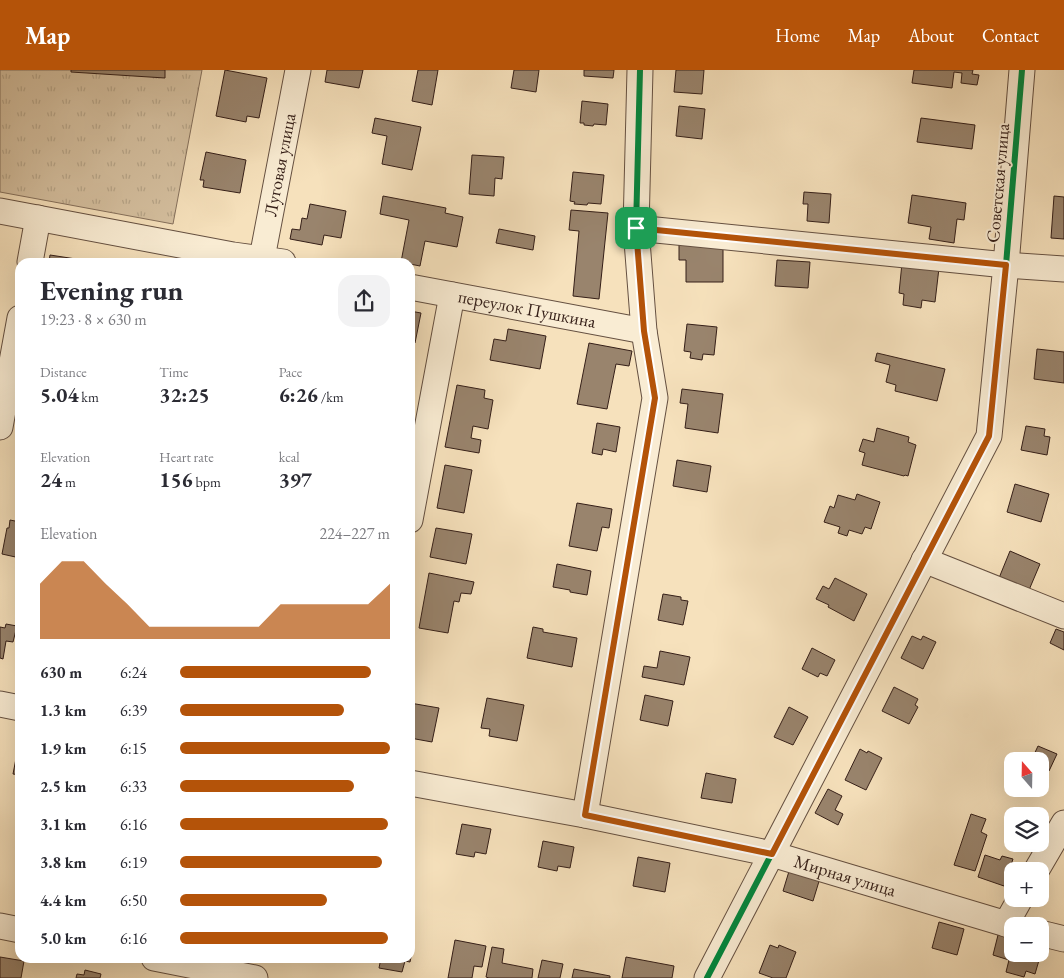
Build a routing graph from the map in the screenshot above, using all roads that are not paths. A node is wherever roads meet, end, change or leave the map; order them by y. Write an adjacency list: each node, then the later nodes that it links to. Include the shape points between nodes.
1 (298, 70): 9 (street, Луговая улица)
2 (640, 70): 6 (street)
3 (1022, 70): 10 (street, Советская улица)
4 (0, 211): 5 (street)
5 (38, 218): 7 (street); 8 (street)
6 (636, 228): 10 (street); 14 (street)
7 (31, 258)
8 (233, 258)
9 (272, 258)
10 (1006, 265): 11 (street); 18 (street, Советская улица, via 989,436)
11 (1064, 269)
12 (415, 288): 13 (street, переулок Пушкина)
13 (452, 295): 14 (street, переулок Пушкина); 17 (street)
14 (644, 331): 23 (street, via 655,398)
15 (15, 345): 16 (street)
16 (0, 427)
17 (415, 493)
18 (924, 560): 19 (street); 25 (street, Советская улица)
19 (1064, 616)
20 (0, 704): 21 (street)
21 (15, 707)
22 (415, 785): 23 (street, Мирная улица)
23 (585, 815): 25 (street, Мирная улица)
24 (1064, 823): 26 (street)
25 (772, 854): 27 (street, Мирная улица); 34 (street, Советская улица)
26 (1041, 862)
27 (1004, 923)
28 (0, 926): 29 (street)
29 (15, 929)
30 (1049, 935): 31 (street)
31 (1064, 939)
32 (179, 963): 33 (street)
33 (255, 978)
34 (707, 978)

